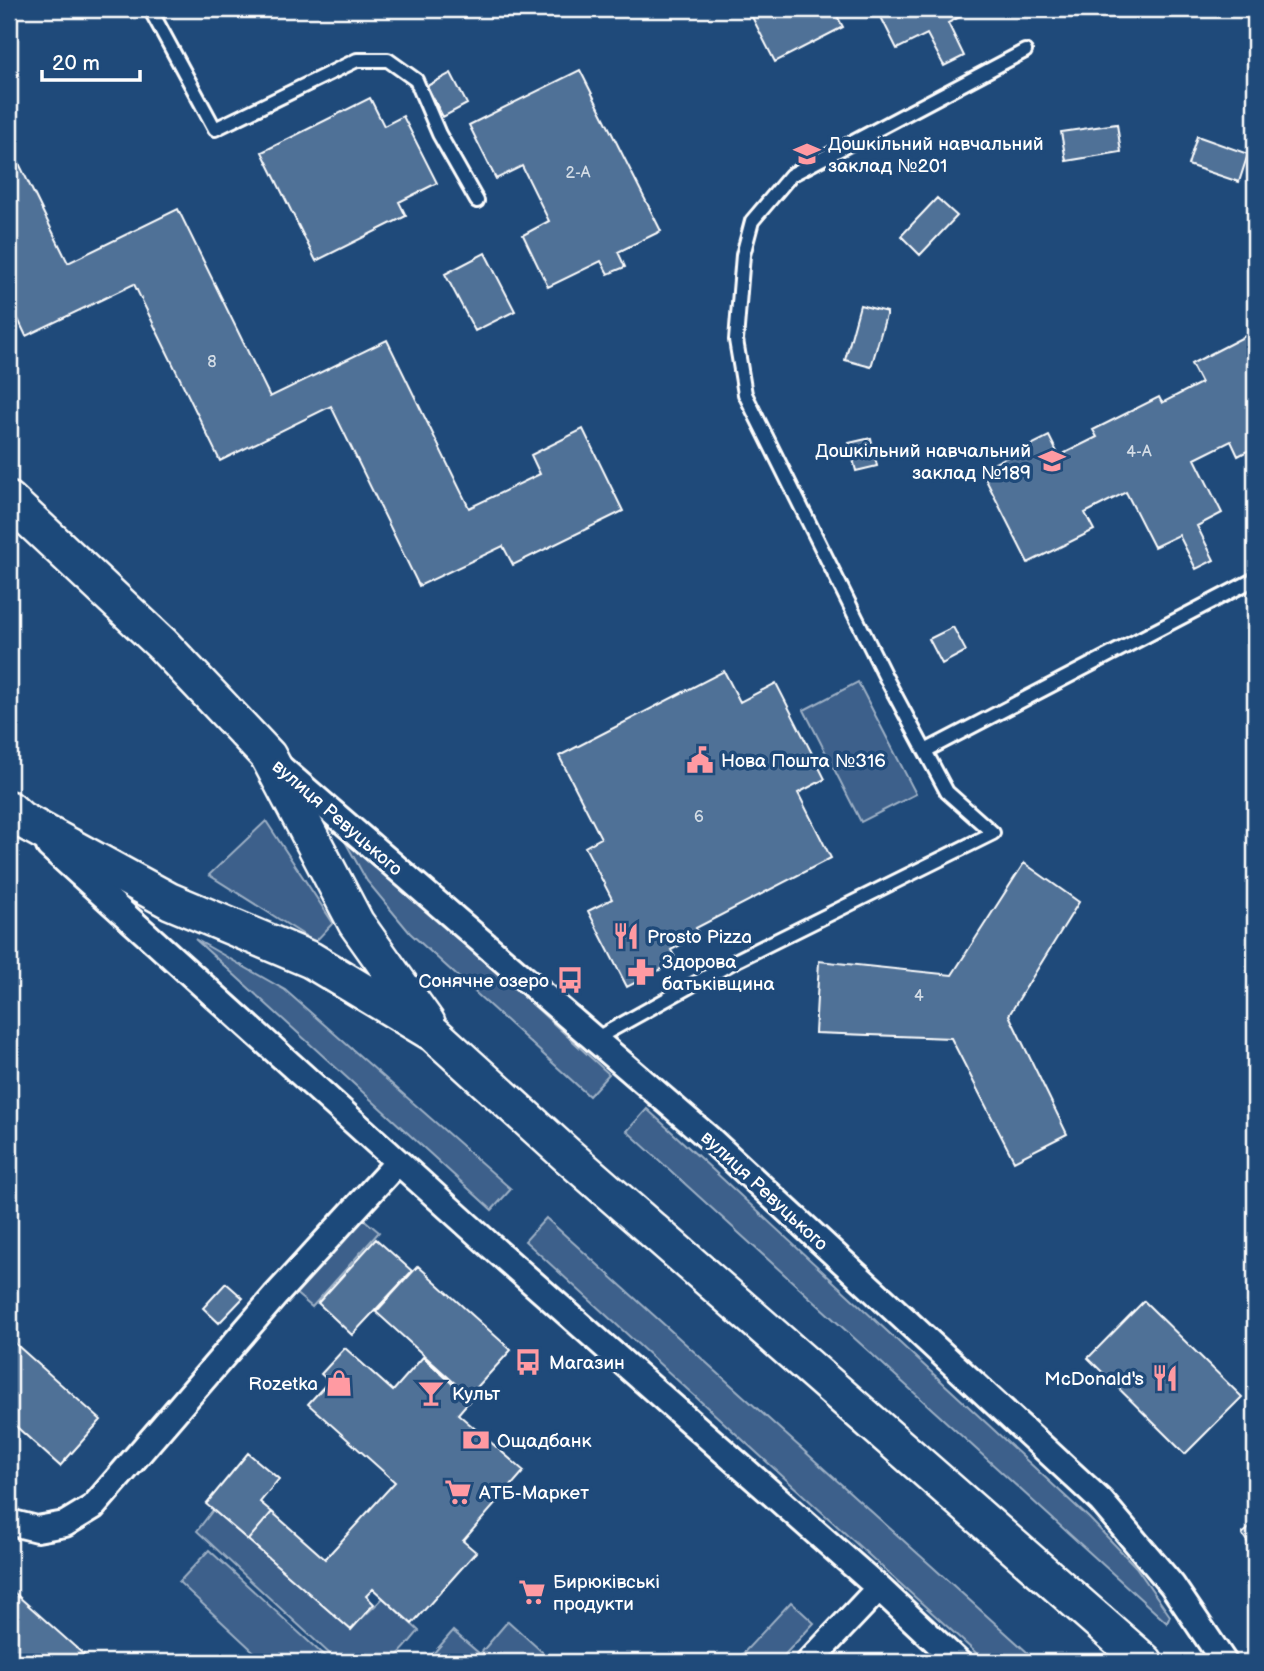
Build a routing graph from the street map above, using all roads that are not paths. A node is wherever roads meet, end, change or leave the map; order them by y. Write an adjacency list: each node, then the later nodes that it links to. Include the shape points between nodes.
1 (150, 9): 3 (lane, via 215,129 357,60 388,61 416,80 439,134)
2 (1025, 51): 6 (lane, via 791,175 752,221 743,255 736,340 745,394)
3 (477, 201)
4 (9, 500): 7 (street, вулиця Ревуцького, via 162,644)
5 (1255, 579): 6 (lane)
6 (925, 751): 10 (lane, via 947,792 993,833 739,959)
7 (268, 755): 9 (street, вулиця Ревуцького, via 356,923); 10 (street, вулиця Ревуцького)
8 (14, 814): 9 (street, вулиця Ревуцького, via 170,901 311,960); 11 (street, вулиця Ревуцького)
9 (434, 1034): 16 (street, вулиця Ревуцького)
10 (595, 1040): 17 (street, вулиця Ревуцького, via 710,1139 1101,1501 1172,1585)
11 (398, 1162): 12 (street, via 93,1507 65,1524 37,1529); 13 (street, вулиця Ревуцького)
12 (9, 1521)
13 (879, 1588): 14 (street); 15 (street, вулиця Ревуцького)
14 (809, 1662)
15 (958, 1662)
16 (1145, 1662)
17 (1224, 1662)

